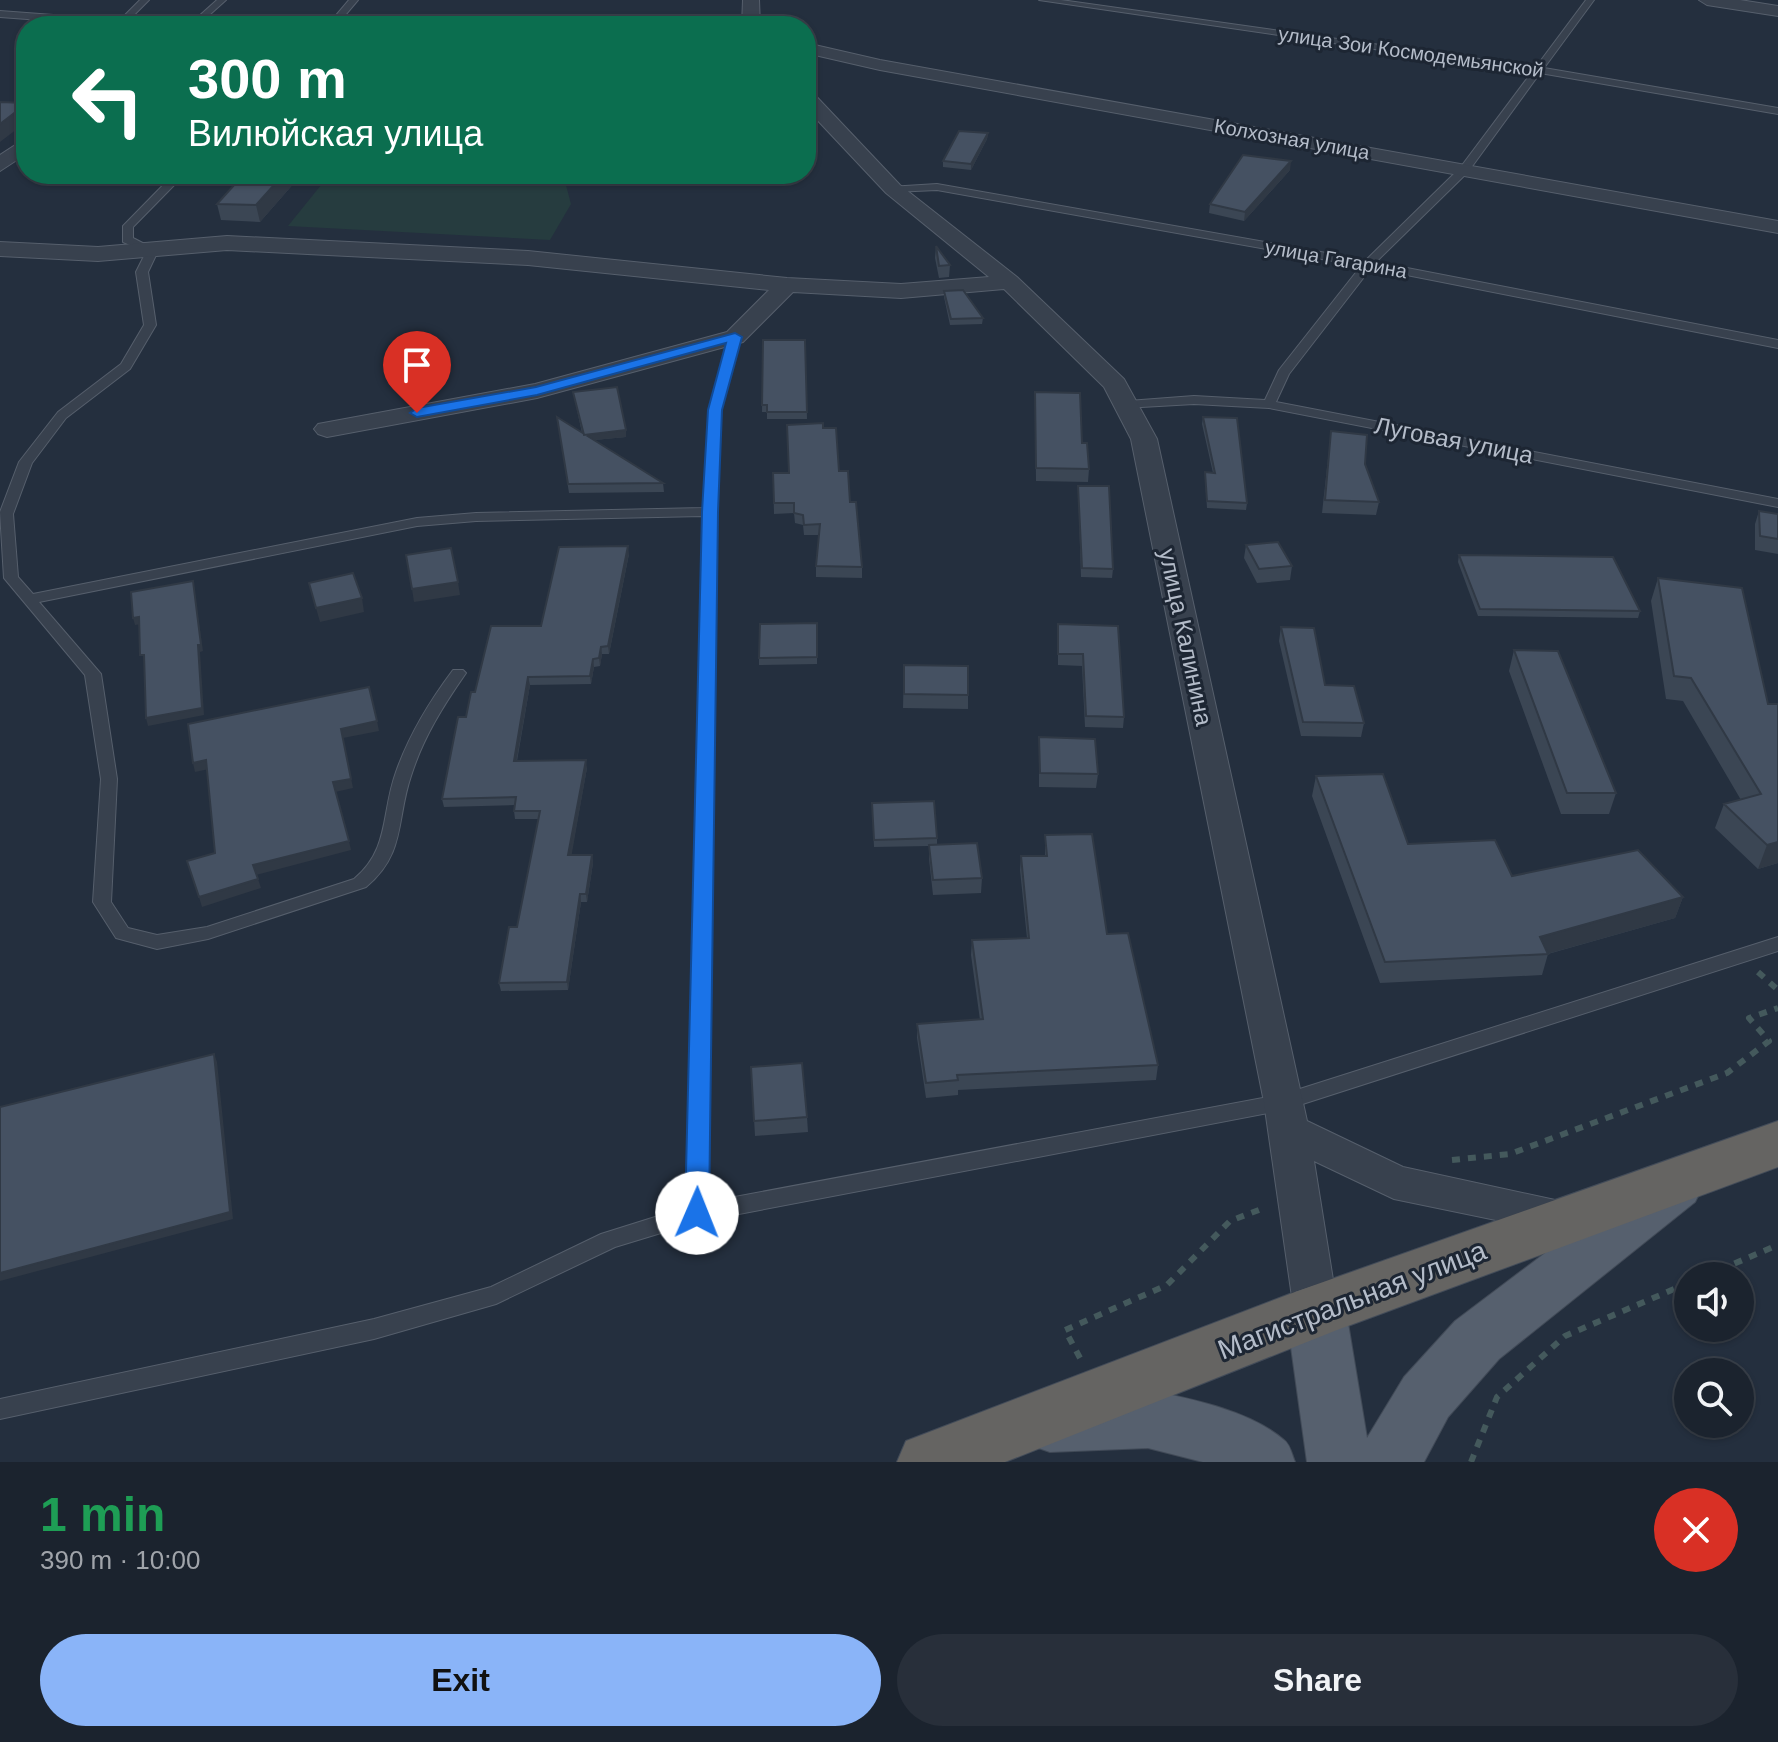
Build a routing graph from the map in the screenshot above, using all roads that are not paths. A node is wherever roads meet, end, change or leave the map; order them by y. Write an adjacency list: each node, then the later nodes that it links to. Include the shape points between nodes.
1 (145, 0): 11 (lane)
2 (222, 0): 12 (lane)
3 (354, 0): 13 (lane)
4 (1043, 0): 7 (lane, улица Зои Космодемьянской)
5 (1590, 0): 15 (lane)
6 (1707, 0): 8 (street)
7 (1093, 3): 15 (lane, улица Зои Космодемьянской)
8 (1778, 11)
9 (0, 14): 10 (lane)
10 (27, 16)
11 (129, 16)
12 (204, 16)
13 (340, 16)
14 (816, 50): 20 (street, Колхозная улица)
15 (1538, 70): 17 (lane, улица Зои Космодемьянской); 20 (lane)
16 (816, 108): 22 (street, улица Калинина)
17 (1778, 111)
18 (16, 152): 19 (street)
19 (0, 165)
20 (1464, 170): 23 (street, Колхозная улица); 26 (lane)
21 (170, 184): 25 (lane, via 128,226 127,240)
22 (893, 189): 26 (lane, улица Гагарина, via 937,187); 27 (street, улица Калинина)
23 (1778, 227)
24 (0, 249): 25 (street)
25 (152, 251): 28 (street, via 227,243 528,258); 36 (lane, via 142,272 150,325 126,366 62,415 26,462)
26 (1368, 264): 30 (lane, улица Гагарина); 31 (lane, via 1283,373)
27 (1009, 282): 28 (street, via 901,291); 32 (street, улица Калинина, via 1115,384)
28 (787, 285): 29 (street)
29 (735, 337): 33 (street, via 537,391); 35 (lane, via 715,410)
30 (1778, 344)
31 (1269, 404): 32 (lane, Луговая улица, via 1194,400); 34 (lane, Луговая улица)
32 (1128, 405): 40 (street, улица Калинина, via 1144,439)
33 (327, 429)
34 (1777, 498)
35 (710, 512): 37 (lane, via 417,522); 43 (lane)
36 (3, 515): 37 (lane, via 11,578)
37 (31, 599): 38 (lane, via 93,674 109,779 102,902 122,933 157,942 208,933 360,883 376,872 387,855 400,781 425,718)
38 (458, 673)
39 (1778, 944): 40 (lane)
40 (1287, 1116): 43 (lane); 44 (street, via 1394,1182); 45 (street, улица Калинина)
41 (1778, 1143): 42 (highway, Магистральная улица)
42 (1681, 1181): 44 (highway, Магистральная улица); 51 (main road, via 1477,1340 1426,1397)
43 (697, 1213): 46 (lane, via 609,1240 496,1295 374,1329)
44 (1571, 1219): 45 (highway, Магистральная улица)
45 (1316, 1311): 47 (highway, Магистральная улица); 50 (main road)
46 (0, 1409)
47 (1036, 1423): 48 (highway, Магистральная улица); 49 (main road, via 1148,1419 1207,1431)
48 (929, 1462)
49 (1263, 1462)
50 (1339, 1462)
51 (1389, 1462)

